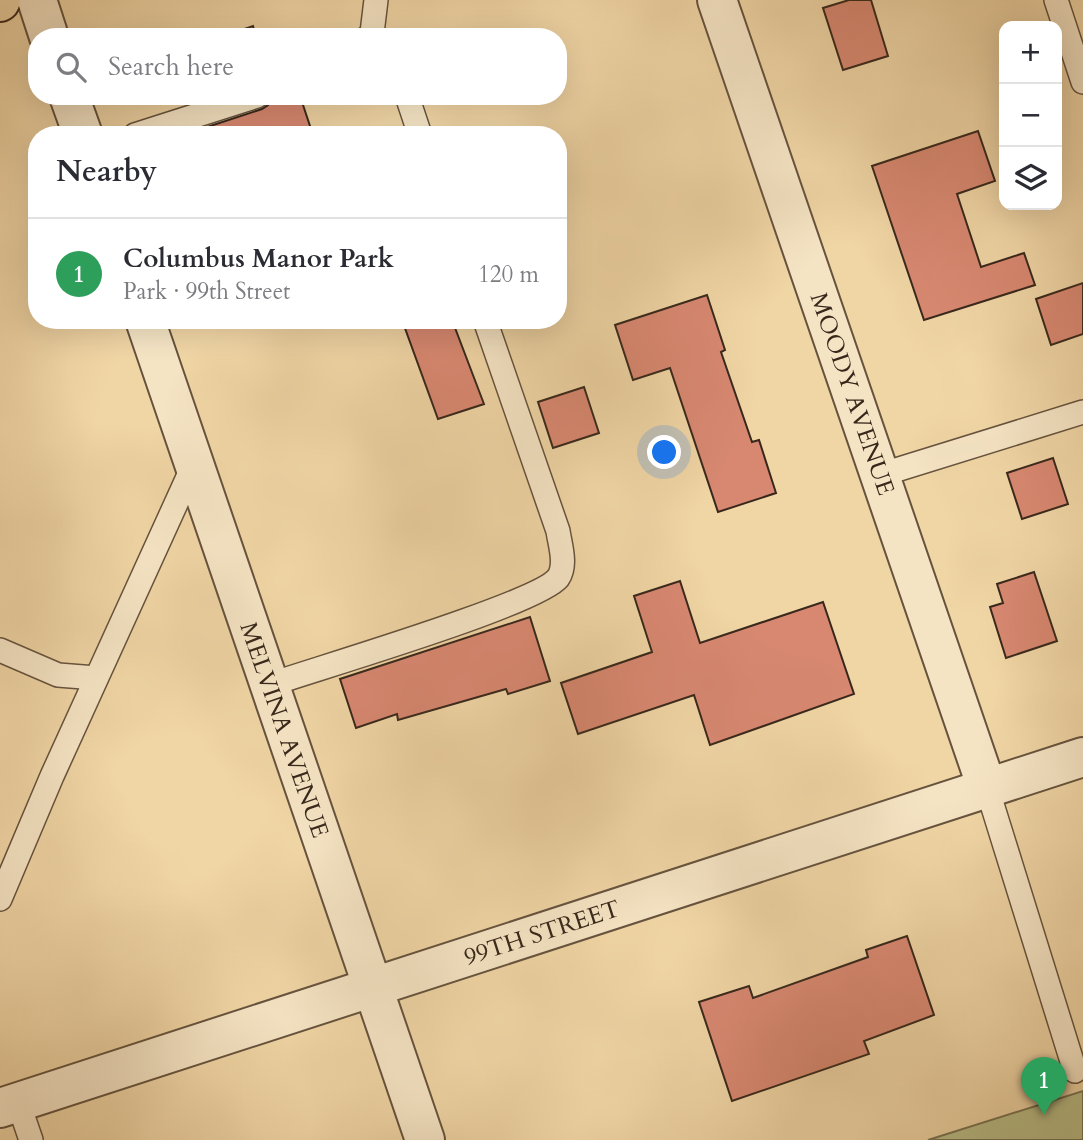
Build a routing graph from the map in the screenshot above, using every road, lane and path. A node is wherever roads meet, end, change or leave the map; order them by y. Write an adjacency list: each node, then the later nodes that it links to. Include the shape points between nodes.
1 (37, 0): 5 (street)
2 (376, 0): 6 (lane)
3 (717, 0): 18 (street, MOODY AVENUE)
4 (1056, 0): 7 (lane)
5 (46, 28)
6 (373, 28)
7 (1083, 82)
8 (72, 105): 11 (street)
9 (229, 105): 12 (lane)
10 (410, 105): 13 (lane)
11 (80, 126)
12 (163, 126)
13 (417, 126)
14 (148, 329): 17 (street, MELVINA AVENUE)
15 (488, 329): 21 (lane, via 558,531 563,568 557,579 518,601)
16 (1083, 412): 18 (lane)
17 (194, 464): 20 (lane); 21 (street, MELVINA AVENUE)
18 (880, 475): 23 (street, MOODY AVENUE)
19 (0, 650): 20 (lane, via 58,675)
20 (96, 678): 24 (lane)
21 (269, 685): 25 (street, MELVINA AVENUE)
22 (1083, 757): 23 (street, 99TH STREET)
23 (987, 788): 25 (street, 99TH STREET); 26 (lane)
24 (0, 897)
25 (372, 988): 27 (street, 99TH STREET); 29 (street, MELVINA AVENUE)
26 (1075, 1071)
27 (9, 1105): 28 (lane)
28 (31, 1140)
29 (425, 1140)

